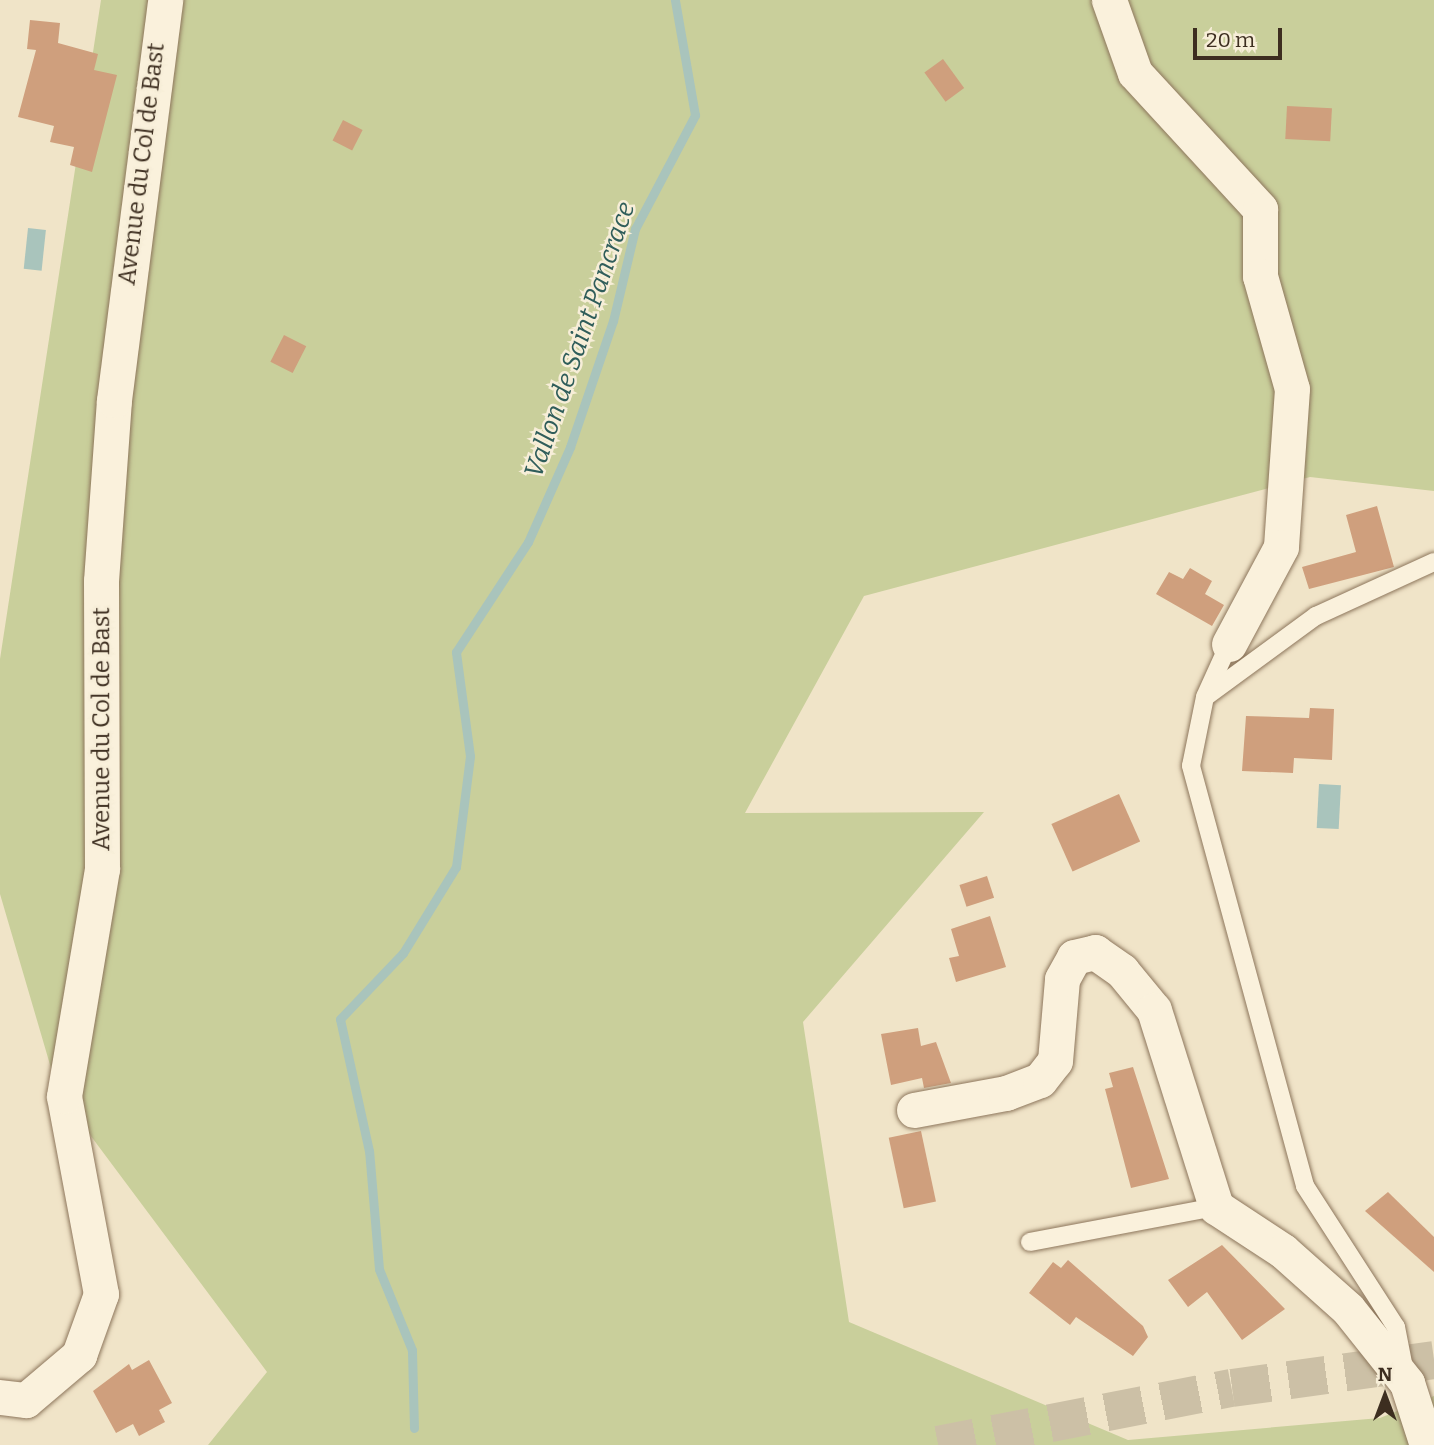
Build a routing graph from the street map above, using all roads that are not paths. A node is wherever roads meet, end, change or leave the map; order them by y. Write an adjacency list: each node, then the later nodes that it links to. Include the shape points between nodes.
1 (165, 0): 10 (street, Avenue du Col de Bast, via 112,428 101,581 102,869 64,1096 101,1294 79,1355 26,1400)
2 (1109, 0): 4 (street, via 1135,73 1260,209 1260,276 1292,389 1281,547)
3 (1434, 562): 5 (lane, via 1316,616)
4 (1229, 645): 5 (lane)
5 (1205, 697): 9 (lane, via 1191,766 1305,1186 1396,1327)
6 (914, 1110): 7 (street, via 1006,1093 1040,1080 1055,1061 1062,979 1074,957 1095,952 1122,971 1154,1010)
7 (1216, 1207): 8 (lane); 9 (street, via 1283,1251 1348,1309)
8 (1030, 1242)
9 (1407, 1383): 11 (street)
10 (0, 1397)
11 (1430, 1442)

